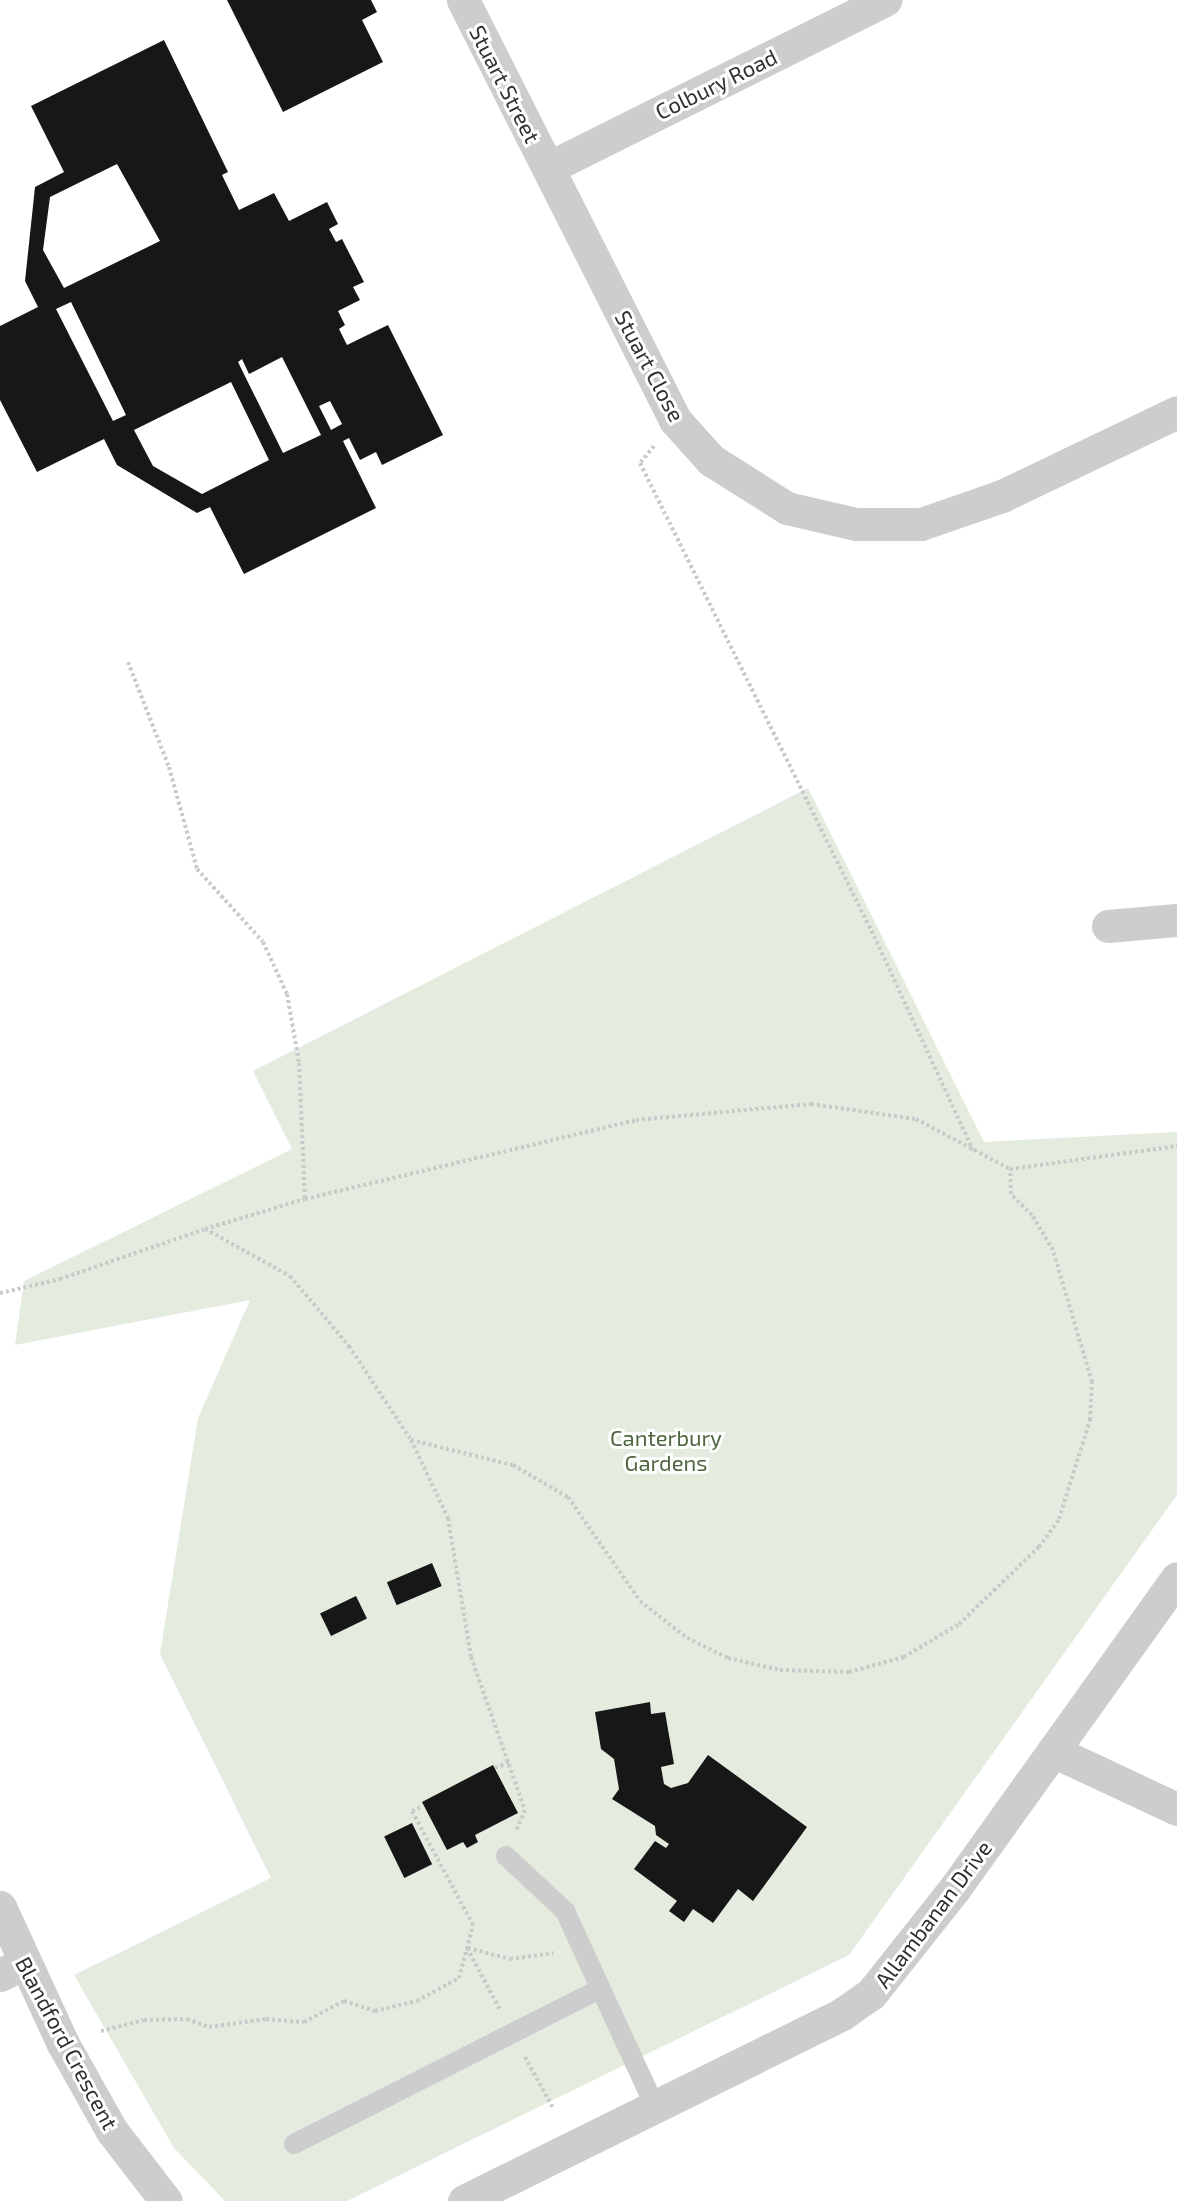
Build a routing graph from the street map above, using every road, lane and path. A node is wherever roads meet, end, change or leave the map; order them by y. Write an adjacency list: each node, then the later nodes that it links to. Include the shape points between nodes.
1 (463, 0): 3 (street, Stuart Street)
2 (885, 0): 3 (street, Colbury Road)
3 (548, 168): 5 (street, Stuart Close)
4 (1177, 412): 5 (street, Stuart Close, via 1002,496 897,527 821,519 787,508 711,460)
5 (675, 420): 10 (path, via 640,463 874,936)
6 (128, 662): 12 (path, via 136,696 169,767 196,869 263,942 287,994 299,1063)
7 (1177, 921): 8 (street)
8 (1108, 926)
9 (1177, 1146): 11 (path)
10 (973, 1151): 11 (path); 12 (path, via 916,1119 811,1104 636,1120)
11 (1010, 1169): 15 (path, via 1011,1194 1032,1215 1053,1251 1092,1382 1090,1420 1059,1519 1039,1547 959,1624 904,1657 849,1672 780,1670 728,1658 687,1638 640,1602 568,1497 513,1465)
12 (305, 1199): 13 (path)
13 (205, 1229): 14 (path, via 60,1279); 15 (path, via 290,1276 349,1347)
14 (0, 1293)
15 (411, 1440): 18 (path, via 448,1518 471,1657)
16 (1177, 1578): 17 (street, Allambanan Drive)
17 (1053, 1751): 21 (street); 29 (street, Allambanan Drive, via 871,1994 842,2014)
18 (511, 1762): 19 (path); 22 (path, via 525,1810)
19 (495, 1768)
20 (423, 1806): 25 (path, via 412,1811 473,1925)
21 (1177, 1809)
22 (506, 1856): 24 (lane, via 565,1911)
23 (0, 1907): 26 (street, Blandford Crescent)
24 (580, 1944): 25 (path, via 546,1956 510,1959); 27 (lane)
25 (467, 1947): 28 (path, via 459,1978 417,2001 375,2011 344,2001 304,2022 266,2019 209,2027 187,2019 144,2020)
26 (12, 1969): 31 (street, Blandford Crescent, via 112,2132)
27 (600, 1989): 29 (lane); 30 (lane)
28 (101, 2031)
29 (656, 2107): 32 (street, Allambanan Drive)
30 (294, 2144)
31 (166, 2201)
32 (464, 2201)

